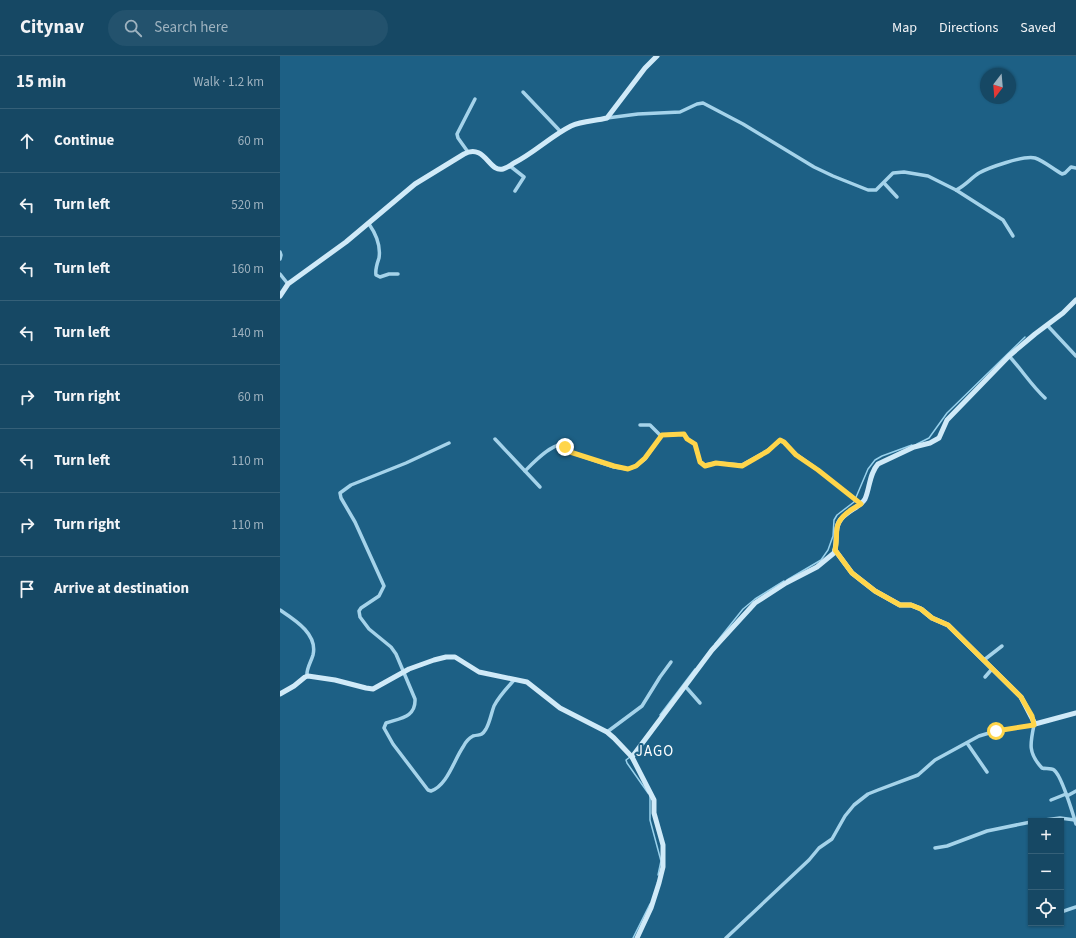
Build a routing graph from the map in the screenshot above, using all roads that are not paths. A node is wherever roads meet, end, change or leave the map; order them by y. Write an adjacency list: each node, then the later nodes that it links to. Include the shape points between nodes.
1 (657, 56): 4 (street)
2 (523, 92): 5 (street)
3 (475, 99): 6 (street, via 457,136)
4 (607, 118): 5 (street, via 582,122); 9 (street, via 680,112 703,102 832,176 870,191 876,190)
5 (562, 132): 7 (street)
6 (468, 152): 7 (street, via 478,152 497,168); 13 (street, via 415,184)
7 (510, 166): 10 (street, via 524,177)
8 (1076, 168): 11 (street, via 1071,167 1062,174 1036,158 1024,159 988,168)
9 (884, 183): 11 (street, via 893,173 904,172 928,176); 12 (street)
10 (514, 190)
11 (956, 190): 14 (street, via 1002,220)
12 (897, 197)
13 (368, 224): 18 (street, via 378,243 376,274 380,277); 19 (street)
14 (1013, 236)
15 (280, 252): 16 (street)
16 (280, 259)
17 (280, 274): 19 (street)
18 (398, 274)
19 (288, 284): 20 (street)
20 (280, 296)
21 (1076, 300): 22 (street)
22 (1047, 325): 23 (street); 24 (street)
23 (1009, 356): 25 (street); 32 (street, via 947,420 939,438 881,461 875,467 865,498)
24 (1076, 356)
25 (1045, 398)
26 (640, 425): 27 (street, via 650,425)
27 (662, 435): 30 (street, via 645,458 632,468 624,469 570,452 559,444 534,461); 32 (street, via 684,434 695,444 700,462 705,466 716,463 742,466 782,440 796,455)
28 (496, 439): 30 (street)
29 (449, 442): 39 (street, via 351,485 340,493 384,586 378,596 361,608 360,617 391,647)
30 (525, 471): 31 (street)
31 (540, 487)
32 (860, 503): 33 (street, via 839,522)
33 (835, 550): 36 (street, via 852,573 875,591 900,605 911,605 921,609 932,618 948,625); 43 (street, via 832,556 817,567 755,603 712,650)
34 (280, 610): 40 (street, via 310,635 313,654)
35 (1002, 646): 36 (street)
36 (984, 660): 38 (street)
37 (672, 662): 48 (street, via 642,706)
38 (992, 669): 41 (street); 47 (street, via 1021,697)
39 (403, 672): 40 (street, via 372,689); 42 (street, via 434,660 455,657 479,672); 42 (street, via 416,705 410,714 386,723 384,728 424,786 431,791 448,775 472,736 481,735 499,697)
40 (307, 676): 44 (street)
41 (985, 677)
42 (515, 680): 48 (street, via 527,682 560,708)
43 (685, 686): 45 (street); 50 (street)
44 (280, 694)
45 (700, 704)
46 (1076, 713): 47 (street)
47 (1034, 725): 49 (street, via 996,731); 53 (street, via 1031,741 1034,758 1043,769 1056,772)
48 (607, 732): 50 (street)
49 (967, 743): 51 (street); 62 (street, via 935,760 916,776 862,798 845,816 832,839 819,848)
50 (631, 756): 61 (street, via 654,800 654,813 663,845 660,883)
51 (987, 772)
52 (1076, 792): 53 (street)
53 (1066, 795): 54 (street); 56 (street)
54 (1051, 800)
55 (1064, 818): 56 (street)
56 (1075, 818)
57 (1028, 823): 58 (street, via 987,831)
58 (935, 848)
59 (1076, 907): 60 (street)
60 (1064, 911)
61 (637, 938)
62 (726, 938)

